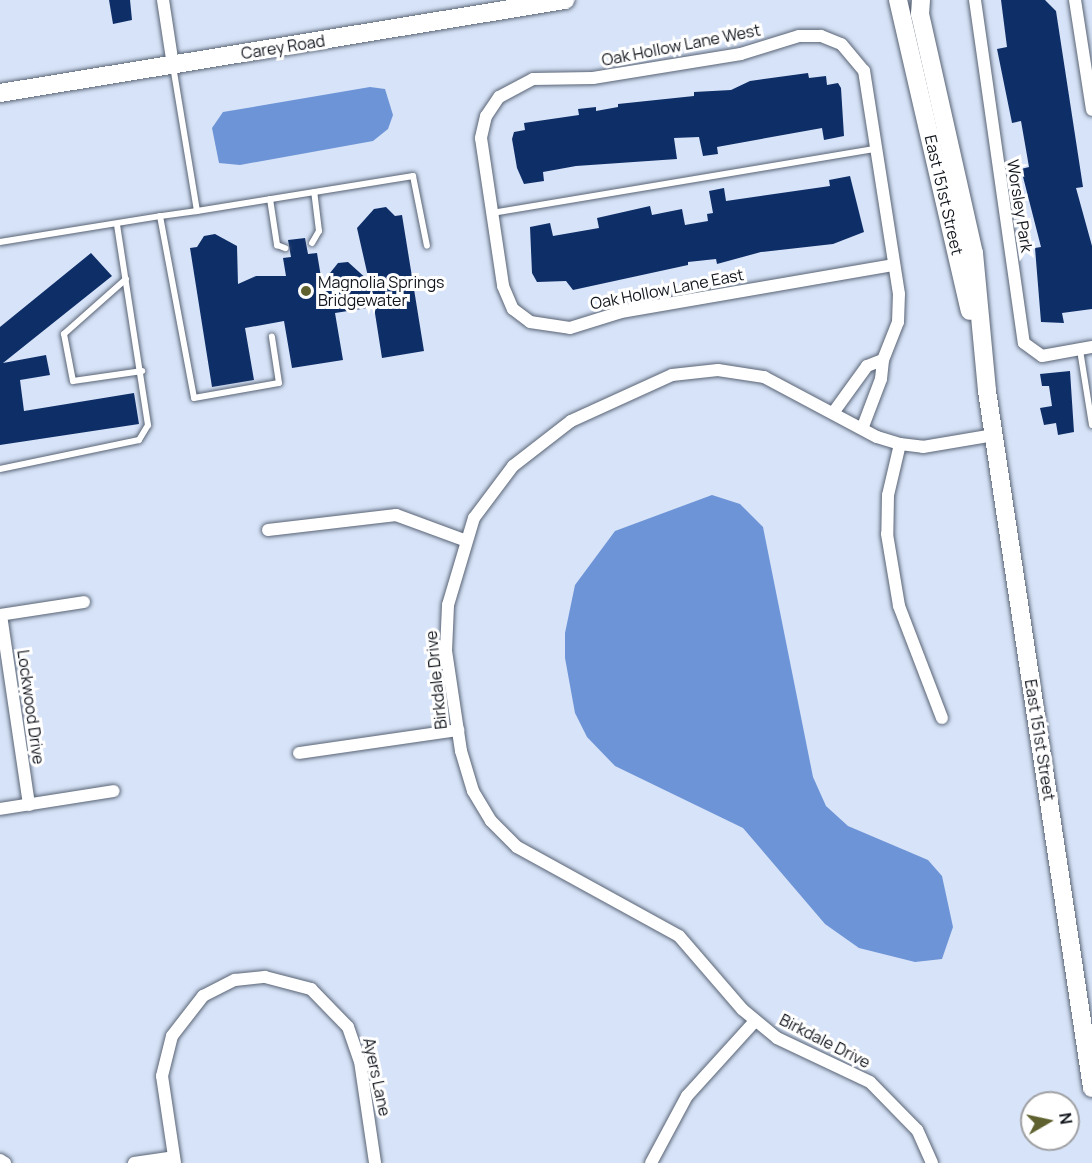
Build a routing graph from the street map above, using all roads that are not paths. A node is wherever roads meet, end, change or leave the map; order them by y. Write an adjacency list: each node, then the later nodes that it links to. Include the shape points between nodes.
1 (163, 0): 7 (street)
2 (565, 0): 7 (street, Carey Road)
3 (898, 0): 28 (street, East 151st Street)
4 (921, 0): 28 (street, East 151st Street, via 920,14 974,252)
5 (975, 0): 25 (street, Worsley Park, via 1024,343 1042,356)
6 (1075, 0): 8 (street)
7 (173, 65): 9 (street, Carey Road); 14 (lane)
8 (1089, 69): 10 (street)
9 (0, 93)
10 (1092, 110)
11 (876, 149): 15 (lane); 15 (street, Oak Hollow Lane West, via 864,71 852,52 820,36 593,78 533,79 499,97 486,116 481,138); 22 (street, Oak Hollow Lane West)
12 (314, 192): 13 (lane); 19 (lane, via 320,231); 20 (lane, via 413,176)
13 (270, 199): 14 (lane); 21 (lane, via 277,245)
14 (197, 211): 16 (lane)
15 (492, 213): 22 (street, Oak Hollow Lane East, via 503,286 513,309 530,322 550,328 570,328 621,312)
16 (160, 216): 17 (lane); 24 (lane, via 194,398 279,383)
17 (117, 224): 18 (lane); 23 (lane)
18 (0, 242)
19 (312, 243)
20 (427, 246)
21 (285, 248)
22 (894, 265): 26 (street, Oak Hollow Lane West, via 898,322)
23 (126, 279): 27 (lane); 27 (lane, via 64,334 73,381)
24 (272, 337)
25 (1086, 348): 30 (lane)
26 (883, 360): 29 (street, via 867,366); 31 (street, Oak Hollow Lane West, via 881,379)
27 (142, 371): 34 (lane, via 149,410 148,425 139,440)
28 (987, 391): 32 (street, East 151st Street)
29 (833, 413): 31 (street, Birkdale Drive); 36 (street, Birkdale Drive, via 784,386 744,372 694,370 672,375 571,421 531,449 485,500)
30 (1092, 425)
31 (862, 429): 33 (street, Birkdale Drive)
32 (994, 435): 33 (street, Birkdale Drive, via 923,447); 46 (street, East 151st Street)
33 (900, 444): 39 (street, via 888,495 887,534 899,606)
34 (0, 469)
35 (268, 530): 36 (street, via 396,515)
36 (464, 540): 40 (street, Birkdale Drive, via 451,583 447,629)
37 (84, 602): 38 (street)
38 (0, 615): 43 (street, Lockwood Drive)
39 (942, 718)
40 (458, 730): 41 (street); 45 (street, Birkdale Drive, via 473,790 491,821 517,847 679,936)
41 (299, 753)
42 (114, 791): 43 (street)
43 (29, 805): 44 (street)
44 (0, 809)
45 (755, 1021): 52 (street, via 687,1096); 53 (street, Birkdale Drive, via 799,1050 870,1083 917,1130)
46 (1092, 1088)
47 (0, 1160): 49 (street)
48 (175, 1160): 50 (street); 51 (street, Ayers Lane, via 162,1076 172,1036 203,996 235,980 265,977 311,989 348,1027 360,1061)
49 (4, 1163)
50 (134, 1163)
51 (375, 1163)
52 (651, 1163)
53 (932, 1163)

